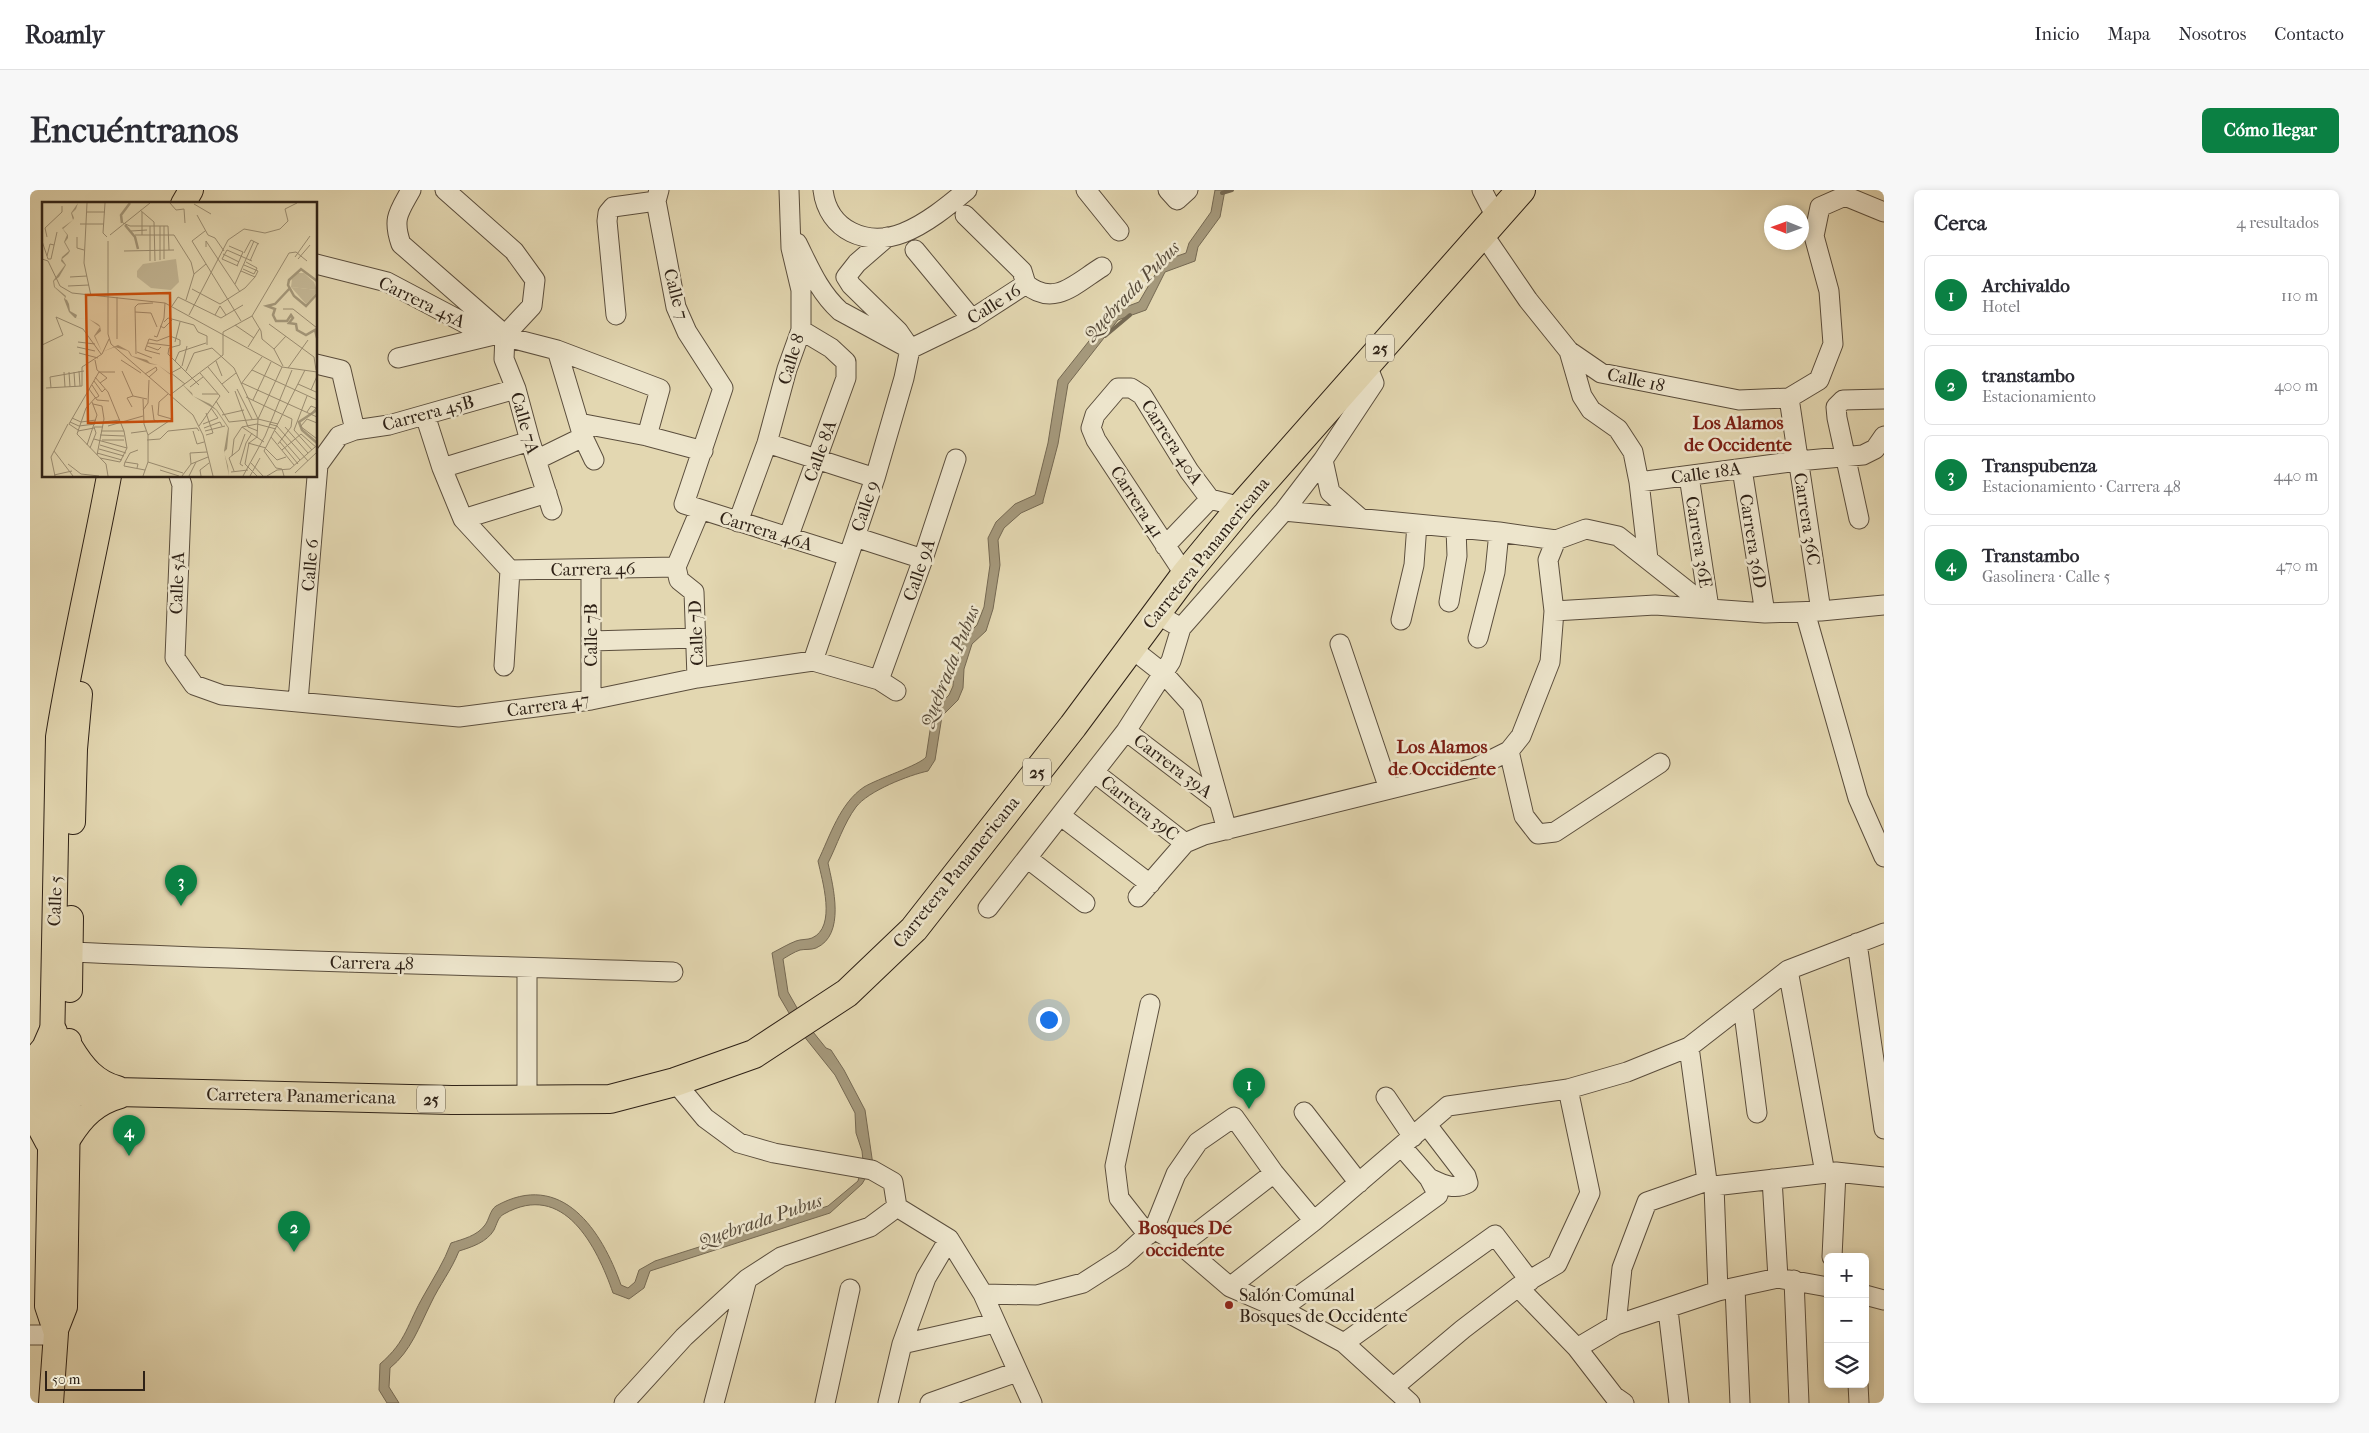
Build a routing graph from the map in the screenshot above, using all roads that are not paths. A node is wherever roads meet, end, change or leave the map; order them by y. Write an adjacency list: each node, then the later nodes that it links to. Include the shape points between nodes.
1 (191, 190): 13 (main road)
2 (204, 190): 14 (main road)
3 (412, 190): 28 (street, via 399,212 395,227 401,244)
4 (445, 190): 28 (street, via 514,251 535,280 532,306)
5 (789, 190): 18 (street, Calle 8)
6 (822, 190): 20 (street, via 829,211 848,232)
7 (1086, 190): 19 (street)
8 (1482, 190): 17 (street, Calle 18)
9 (1521, 190): 17 (highway, Carretera Panamericana / 25)
10 (1871, 190): 15 (street)
11 (963, 191): 20 (street, via 917,226)
12 (657, 195): 25 (street, via 613,207 608,213); 46 (street, Calle 7, via 676,307 722,388)
13 (184, 202)
14 (197, 202)
15 (1884, 212): 36 (street, Calle 18, via 1845,196 1820,207 1814,236 1829,291 1833,344 1818,380)
16 (965, 215): 24 (street, via 1022,271)
17 (1490, 227): 31 (street, Calle 18, via 1528,300); 33 (highway, Carretera Panamericana / 25)
18 (791, 230): 27 (street, Calle 8, via 793,262 802,290); 29 (street, via 821,290 832,304)
19 (1118, 231)
20 (887, 237): 29 (street, via 848,273 847,280 898,331)
21 (915, 250): 26 (street)
22 (318, 264): 28 (street, Carrera 45A, via 388,282 476,328)
23 (1102, 267): 24 (street, Calle 16, via 1056,295 1041,294)
24 (1026, 284): 26 (street, Calle 16)
25 (616, 315)
26 (972, 319): 29 (street, Calle 16)
27 (801, 330): 45 (street, Calle 8); 51 (street, Calle 8A, via 831,348 846,362 846,378)
28 (502, 334): 30 (street, Carrera 45A); 32 (street, Carrera 45A); 35 (street, Calle 7A, via 504,359)
29 (910, 349): 62 (street, Calle 9)
30 (557, 350): 40 (street); 42 (street, Carrera 45A, via 660,390)
31 (1569, 351): 36 (street, Calle 18, via 1601,373 1739,400); 63 (street, via 1582,396 1591,410 1618,429 1633,452)
32 (398, 358)
33 (1366, 363): 52 (street, via 1374,383); 66 (highway, Carretera Panamericana / 25)
34 (318, 364): 41 (street, via 341,370)
35 (516, 389): 38 (street, Carrera 45B); 44 (street, Calle 7A)
36 (1788, 398): 53 (street, Carrera 36C)
37 (1884, 399): 47 (street, via 1843,400 1836,407)
38 (425, 415): 41 (street, Carrera 45B); 55 (street)
39 (1091, 428): 64 (street, Carrera 40A, via 1095,415 1118,388 1130,388 1142,395); 78 (street, Carrera 41)
40 (581, 430): 42 (street); 49 (street); 50 (street)
41 (347, 433): 54 (street, Calle 6)
42 (647, 436): 46 (street)
43 (1884, 436): 47 (street, Calle 18A, via 1875,449 1863,455)
44 (530, 441): 49 (street, Calle 7A); 55 (street)
45 (767, 443): 51 (street); 71 (street, Calle 8)
46 (703, 451): 65 (street)
47 (1845, 457): 53 (street, Calle 18A); 69 (street)
48 (956, 459): 81 (street, Calle 9A)
49 (536, 460): 70 (street, Calle 7A, via 550,502)
50 (594, 460)
51 (818, 460): 62 (street); 76 (street, Calle 8A)
52 (1322, 460): 67 (street); 68 (street, via 1330,492)
53 (1798, 461): 56 (street, Calle 18A); 90 (street, Carrera 36C)
54 (318, 465)
55 (442, 468): 70 (street)
56 (1742, 468): 57 (street, Calle 18A); 91 (street, Carrera 36D)
57 (1689, 476): 63 (street, Calle 18A); 88 (street, Carrera 36E)
58 (109, 478): 130 (main road, Calle 5, via 92,570 70,661 58,737)
59 (124, 478): 124 (main road, Calle 5, via 78,707)
60 (180, 478): 105 (street, Calle 5A, via 182,485 175,658)
61 (317, 478): 108 (street, Calle 6)
62 (875, 478): 75 (street, Calle 9)
63 (1639, 482): 80 (street)
64 (1210, 499): 66 (street, Carrera 40A); 78 (street)
65 (692, 507): 71 (street, Carrera 46A); 82 (street)
66 (1241, 507): 85 (highway, Carretera Panamericana / 25)
67 (1284, 511): 68 (street); 94 (street)
68 (1360, 518): 72 (street)
69 (1860, 518)
70 (463, 519): 83 (street)
71 (738, 522): 76 (street, Carrera 46A)
72 (1417, 524): 73 (street); 93 (street, via 1414,565)
73 (1456, 528): 74 (street); 86 (street, via 1457,556)
74 (1499, 532): 77 (street); 96 (street, via 1495,572)
75 (855, 537): 79 (street, Calle 9); 81 (street)
76 (788, 538): 79 (street, Carrera 46A)
77 (1556, 540): 80 (street, via 1586,529 1602,532 1618,536); 89 (street, via 1548,560)
78 (1165, 546): 85 (street, Carrera 41)
79 (848, 556): 100 (street, Calle 9)
80 (1648, 559): 88 (street)
81 (923, 560): 104 (street, Calle 9A)
82 (676, 567): 84 (street, Carrera 46); 95 (street, Calle 7D, via 678,580 694,592)
83 (510, 570): 84 (street, Carrera 46); 101 (street)
84 (591, 570): 97 (street, Calle 7B)
85 (1185, 575): 92 (highway, Carretera Panamericana / 25)
86 (1448, 602)
87 (1884, 605): 90 (street)
88 (1709, 608): 89 (street, via 1654,604); 91 (street)
89 (1554, 611): 110 (street, via 1550,662 1521,736)
90 (1813, 611): 91 (street); 118 (street, Carrera 36C, via 1858,798)
91 (1765, 613)
92 (1157, 614): 94 (street); 99 (highway, Carretera Panamericana / 25)
93 (1401, 620)
94 (1181, 628): 102 (street)
95 (696, 638): 97 (street); 103 (street, Calle 7D)
96 (1478, 638)
97 (591, 641): 107 (street, Calle 7B)
98 (1340, 644): 113 (street)
99 (1132, 648): 102 (street); 133 (highway, Carretera Panamericana / 25, via 914,928 847,994 754,1054)
100 (814, 661): 103 (street, Carrera 47); 104 (street, Carrera 47)
101 (504, 666)
102 (1164, 674): 109 (street); 114 (street, via 1192,705)
103 (697, 678): 107 (street, Carrera 47)
104 (879, 680): 106 (street, Carrera 47)
105 (194, 685): 108 (street, Carrera 47, via 222,696)
106 (896, 691)
107 (591, 700): 108 (street, Carrera 47, via 459,717)
108 (298, 701)
109 (1126, 731): 112 (street); 114 (street, Carrera 39A)
110 (1510, 751): 111 (street, via 1524,816 1538,834 1555,832); 113 (street, via 1475,768)
111 (1660, 763)
112 (1095, 773): 115 (street); 117 (street, Carrera 39C)
113 (1389, 789): 116 (street)
114 (1219, 802): 116 (street)
115 (1061, 816): 117 (street, via 1144,890); 119 (street)
116 (1227, 830): 117 (street, via 1204,835)
117 (1185, 844)
118 (1884, 857)
119 (1027, 858): 120 (street); 121 (street)
120 (1085, 903)
121 (988, 908)
122 (1884, 933): 123 (street)
123 (1857, 943): 126 (street); 142 (street)
124 (70, 952): 125 (street, Carrera 48, via 277,962); 130 (main road, Calle 5)
125 (527, 968): 127 (street, Carrera 48); 138 (street)
126 (1788, 970): 129 (street); 145 (street)
127 (673, 972)
128 (1150, 1004): 154 (street, via 1115,1166 1118,1198)
129 (1742, 1006): 131 (street); 141 (street)
130 (61, 1040): 132 (highway, via 46,1048); 135 (main road, Calle 5); 136 (highway, via 92,1078)
131 (1689, 1047): 134 (street, via 1627,1072); 151 (street)
132 (30, 1068)
133 (675, 1082): 138 (highway, Carretera Panamericana / 25, via 610,1099); 152 (street, via 705,1118 739,1143 774,1153 872,1170 893,1182)
134 (1568, 1089): 143 (street, via 1448,1106); 160 (street, via 1590,1193 1557,1264)
135 (50, 1091): 136 (highway, Carretera Panamericana / 25); 144 (main road, Calle 5)
136 (126, 1092): 138 (highway, Carretera Panamericana / 25); 144 (highway, via 91,1107)
137 (1386, 1097): 143 (street)
138 (527, 1100)
139 (30, 1112): 144 (highway)
140 (1304, 1112): 150 (street)
141 (1757, 1113)
142 (1884, 1129)
143 (1414, 1136): 148 (street); 148 (street, via 1466,1176 1468,1183 1451,1187); 150 (street)
144 (58, 1139): 172 (main road, Calle 5, via 46,1306)
145 (1831, 1172): 147 (street); 149 (street); 157 (street)
146 (1274, 1173): 153 (street); 154 (street, via 1234,1118 1198,1142 1176,1174); 156 (street)
147 (1884, 1177)
148 (1429, 1178): 168 (street, via 1438,1195)
149 (1772, 1179): 151 (street); 159 (street)
150 (1359, 1183): 153 (street)
151 (1710, 1183): 164 (street); 171 (street, via 1647,1202 1622,1268)
152 (897, 1207): 155 (street); 158 (street, via 870,1227 782,1257)
153 (1314, 1221): 162 (street)
154 (1151, 1232): 156 (street); 165 (street, via 1122,1258 1083,1283 1037,1295)
155 (949, 1239): 165 (street); 174 (street, via 926,1278)
156 (1181, 1245): 162 (street)
157 (1832, 1253)
158 (747, 1279): 182 (street, via 684,1337); 183 (street)
159 (1786, 1279): 161 (street); 164 (street); 191 (street)
160 (1524, 1284): 175 (street, via 1495,1235); 176 (street); 178 (street, via 1463,1329)
161 (1824, 1286)
162 (1230, 1287): 168 (street)
163 (850, 1289): 184 (street)
164 (1726, 1290): 169 (street); 190 (street)
165 (983, 1294): 170 (street)
166 (1869, 1296): 167 (street)
167 (1884, 1300)
168 (1281, 1309): 175 (street)
169 (1668, 1310): 171 (street); 189 (street)
170 (995, 1323): 174 (street); 177 (street)
171 (1616, 1325): 176 (street)
172 (56, 1333): 173 (street); 181 (main road, Calle 5)
173 (30, 1335)
174 (902, 1344): 185 (street)
175 (1344, 1344): 178 (street)
176 (1577, 1348): 180 (street)
177 (1016, 1372): 186 (street); 187 (street)
178 (1394, 1388): 188 (street)
179 (1858, 1388): 192 (street)
180 (1614, 1401)
181 (51, 1403)
182 (624, 1403)
183 (714, 1403)
184 (825, 1403)
185 (888, 1403)
186 (930, 1403)
187 (1032, 1403)
188 (1410, 1403)
189 (1679, 1403)
190 (1740, 1403)
191 (1800, 1403)
192 (1859, 1403)

